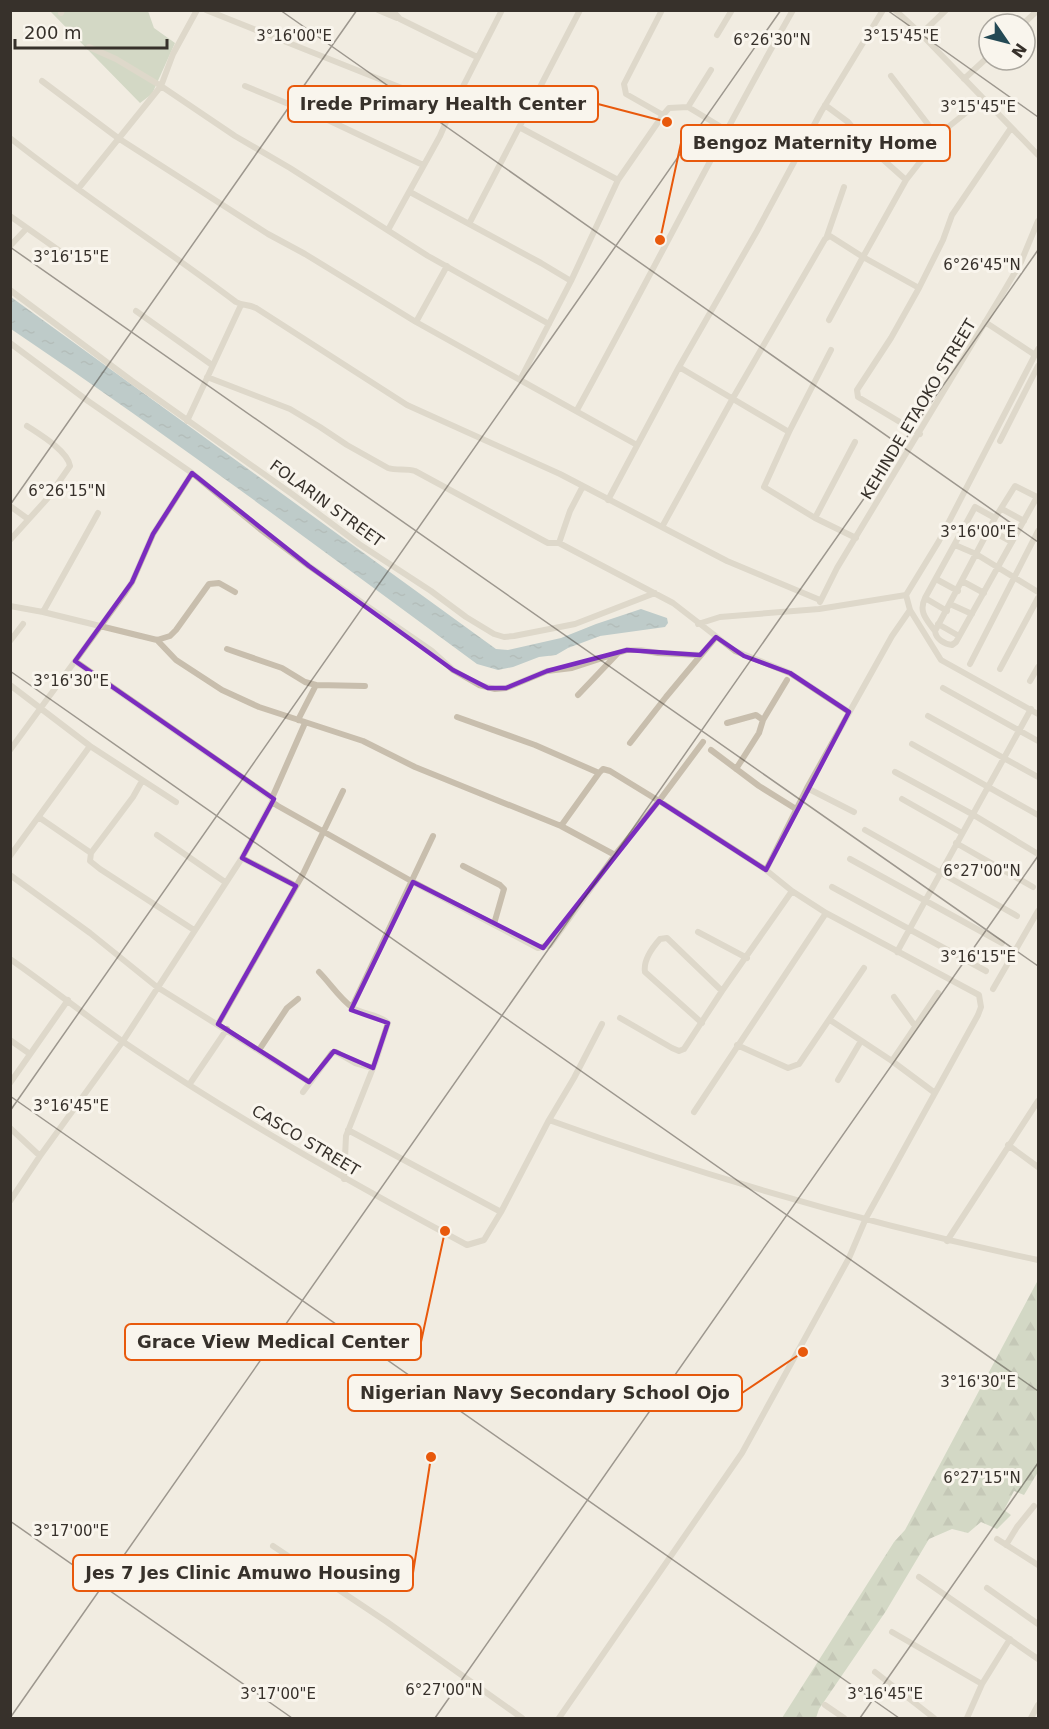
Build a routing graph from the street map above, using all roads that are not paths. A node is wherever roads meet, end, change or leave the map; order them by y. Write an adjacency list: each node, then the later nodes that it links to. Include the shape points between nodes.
1 (197, 10): 23 (street)
2 (206, 10): 28 (street)
3 (378, 10): 13 (street)
4 (392, 10): 13 (street)
5 (502, 10): 17 (street)
6 (580, 10): 30 (street)
7 (663, 10): 29 (street, via 624,84 626,94)
8 (732, 10): 15 (street)
9 (793, 10): 32 (street)
10 (883, 10): 26 (street)
11 (895, 10): 14 (street)
12 (946, 10): 14 (street)
13 (400, 19): 17 (street)
14 (921, 34): 21 (street)
15 (717, 35)
16 (89, 47): 23 (street)
17 (477, 57): 28 (street)
18 (977, 67): 21 (street)
19 (711, 70): 27 (street)
20 (891, 76): 33 (street)
21 (964, 79): 25 (street)
22 (42, 81): 35 (street)
23 (161, 86): 35 (street); 47 (street)
24 (245, 86): 37 (street)
25 (983, 99): 31 (street); 33 (street)
26 (825, 105): 39 (street, via 848,122); 67 (street)
27 (688, 107): 29 (street, via 669,108); 32 (street)
28 (452, 108): 37 (street)
29 (663, 115): 38 (street)
30 (520, 128): 38 (street); 45 (street)
31 (1011, 128): 36 (street); 54 (street, via 952,215)
32 (726, 130): 71 (street)
33 (937, 136): 39 (street, via 936,145)
34 (10, 138): 41 (street)
35 (118, 138): 41 (street); 59 (street)
36 (1038, 155)
37 (423, 165): 42 (street)
38 (618, 180): 53 (street)
39 (906, 180): 51 (street)
40 (844, 187): 48 (street)
41 (78, 189): 56 (street)
42 (410, 192): 45 (street); 47 (street)
43 (10, 216): 46 (street)
44 (1038, 221): 60 (street, KEHINDE ETAOKO STREET, via 1015,272)
45 (469, 225): 53 (street)
46 (27, 228): 49 (street); 50 (street)
47 (388, 230): 52 (street)
48 (827, 236): 51 (street); 70 (street)
49 (10, 246)
50 (64, 254)
51 (863, 256): 54 (street); 58 (street)
52 (447, 266): 59 (street); 61 (street)
53 (571, 281): 61 (street)
54 (919, 288): 75 (street, via 856,394)
55 (10, 290): 72 (street, FOLARIN STREET)
56 (241, 305): 65 (street); 80 (street, via 248,303 407,405)
57 (136, 311): 65 (street)
58 (829, 320)
59 (416, 322): 69 (street)
60 (985, 322): 64 (street); 75 (street, KEHINDE ETAOKO STREET)
61 (549, 324): 69 (street)
62 (10, 343): 79 (street)
63 (831, 350): 74 (street)
64 (1037, 352): 107 (street, via 939,541)
65 (212, 365): 68 (street)
66 (1038, 366): 76 (street)
67 (679, 367): 70 (street); 78 (street)
68 (207, 377): 72 (street); 95 (street, via 290,410 388,468 415,471 548,543)
69 (520, 381): 71 (street)
70 (733, 398): 74 (street); 89 (street)
71 (577, 410): 78 (street)
72 (187, 421): 105 (street, FOLARIN STREET, via 359,544 494,634 514,636 575,624)
73 (27, 426): 87 (street, via 70,463 59,483)
74 (789, 432): 85 (street, via 764,487)
75 (920, 434): 92 (street, KEHINDE ETAOKO STREET)
76 (1000, 441)
77 (855, 442): 85 (street)
78 (637, 445): 81 (street)
79 (192, 473): 119 (street, via 153,534 132,582); 126 (street, via 260,530 479,685 506,688)
80 (583, 486): 81 (street); 95 (street)
81 (608, 500): 89 (street)
82 (10, 506): 87 (street)
83 (1002, 508): 86 (street); 88 (street); 88 (street, via 1015,486 1037,497)
84 (98, 513): 115 (street)
85 (815, 518): 92 (street)
86 (995, 518): 90 (street); 96 (street, via 975,507)
87 (28, 519): 93 (street)
88 (1024, 521): 94 (street)
89 (663, 527): 110 (street, via 727,561)
90 (990, 530): 94 (street); 97 (street)
91 (1038, 531): 99 (street)
92 (856, 538): 110 (street, KEHINDE ETAOKO STREET)
93 (10, 540)
94 (1012, 542): 98 (street)
95 (559, 543): 105 (street)
96 (956, 545): 97 (street); 100 (street)
97 (976, 554): 98 (street); 101 (street)
98 (998, 567): 99 (street); 106 (street)
99 (1015, 577): 104 (street); 129 (street)
100 (936, 579): 102 (street); 108 (street)
101 (962, 581): 102 (street); 106 (street)
102 (958, 591): 112 (street)
103 (235, 592): 123 (street, via 219,583 209,584 176,630)
104 (1038, 592)
105 (655, 593): 118 (street)
106 (984, 593): 116 (street)
107 (906, 595): 113 (street); 114 (street)
108 (925, 598): 112 (street); 120 (street, via 922,614)
109 (1038, 598): 131 (street)
110 (820, 600): 113 (street, KEHINDE ETAOKO STREET)
111 (10, 606): 115 (street)
112 (948, 608): 116 (street); 120 (street)
113 (819, 609): 118 (street, via 720,617)
114 (910, 610): 140 (street, via 941,660); 141 (street)
115 (43, 612): 119 (street)
116 (972, 614): 121 (street)
117 (23, 624): 124 (street)
118 (698, 624): 122 (street)
119 (100, 626): 123 (street); 128 (street)
120 (937, 628): 121 (street); 121 (street, via 940,640 947,645)
121 (959, 636)
122 (716, 637): 127 (street); 141 (street, via 744,656 790,673)
123 (157, 640): 146 (street, via 176,660 222,690)
124 (10, 641)
125 (227, 649): 135 (street, via 282,668)
126 (618, 652): 127 (street); 138 (street)
127 (700, 655): 151 (street)
128 (75, 661): 139 (street); 166 (street)
129 (970, 664)
130 (1038, 667): 133 (street)
131 (1000, 669)
132 (787, 680): 145 (street)
133 (1030, 681)
134 (10, 685): 139 (street)
135 (315, 685): 136 (street); 146 (street)
136 (365, 686)
137 (943, 688): 148 (street)
138 (578, 694)
139 (41, 708): 153 (street); 154 (street)
140 (1031, 709): 142 (street); 148 (street)
141 (849, 712): 163 (street)
142 (1038, 714)
143 (928, 716): 156 (street)
144 (457, 717): 158 (street)
145 (763, 720): 147 (street, via 756,715); 157 (street)
146 (302, 722): 166 (street); 174 (street, via 363,741 415,767)
147 (727, 723)
148 (1018, 729): 149 (street); 156 (street)
149 (1038, 741)
150 (703, 742): 167 (street)
151 (630, 744)
152 (912, 744): 162 (street)
153 (90, 746): 161 (street); 173 (street)
154 (10, 750)
155 (711, 750): 157 (street)
156 (1003, 757): 160 (street); 162 (street)
157 (736, 769): 169 (street)
158 (598, 772): 167 (street, via 607,769); 174 (street)
159 (895, 772): 171 (street)
160 (1038, 777)
161 (142, 781): 168 (street); 181 (street)
162 (987, 786): 171 (street); 172 (street)
163 (807, 788): 169 (street); 170 (street)
164 (343, 791): 176 (street)
165 (902, 799): 177 (street)
166 (272, 800): 176 (street); 185 (street)
167 (659, 801): 183 (street); 188 (street)
168 (176, 802)
169 (796, 809): 188 (street)
170 (854, 812)
171 (972, 814): 177 (street); 182 (street)
172 (1038, 815)
173 (40, 818): 181 (street); 184 (street)
174 (561, 826): 183 (street)
175 (865, 830): 189 (street)
176 (324, 832): 192 (street); 193 (street)
177 (962, 832): 180 (street)
178 (157, 835): 191 (street)
179 (433, 836): 192 (street)
180 (956, 843): 189 (street); 195 (street)
181 (91, 853): 203 (street, via 90,861 100,869)
182 (1038, 854)
183 (615, 855): 201 (street, via 549,945 538,948)
184 (10, 856)
185 (242, 858): 191 (street); 193 (street)
186 (850, 859): 197 (street)
187 (463, 867): 201 (street, via 504,889)
188 (766, 870): 196 (street)
189 (940, 874): 197 (street); 200 (street)
190 (10, 875): 212 (street)
191 (225, 882): 203 (street)
192 (413, 882): 201 (street); 219 (street)
193 (296, 886): 223 (street)
194 (832, 887): 202 (street)
195 (1033, 887)
196 (792, 891): 199 (street); 208 (street)
197 (925, 902): 202 (street); 205 (street)
198 (1038, 911): 213 (street)
199 (826, 913): 206 (street); 230 (street)
200 (1017, 916)
201 (494, 924)
202 (910, 929): 206 (street); 210 (street)
203 (194, 930): 212 (street)
204 (698, 932): 208 (street)
205 (1002, 943)
206 (897, 952): 240 (street, via 975,991 981,1001 978,1015)
207 (10, 958): 218 (street, CASCO STREET)
208 (747, 958): 214 (street)
209 (864, 968): 221 (street)
210 (986, 971)
211 (319, 972): 219 (street)
212 (157, 987): 223 (street); 228 (street)
213 (993, 989)
214 (722, 991): 222 (street); 222 (street, via 667,938 660,939 647,956 645,972)
215 (938, 993): 225 (street)
216 (894, 997): 225 (street)
217 (298, 999): 231 (street, via 287,1008)
218 (68, 1000): 228 (street, CASCO STREET); 232 (street)
219 (352, 1007): 234 (street, via 388,1023)
220 (620, 1018): 222 (street, via 679,1051)
221 (830, 1020): 229 (street); 230 (street, via 799,1064 788,1068)
222 (702, 1023)
223 (218, 1024): 226 (street)
224 (602, 1024): 243 (street, CASCO STREET)
225 (915, 1026): 233 (street)
226 (226, 1029): 231 (street); 238 (street)
227 (10, 1040): 232 (street)
228 (123, 1041): 238 (street, CASCO STREET); 247 (street)
229 (861, 1041): 233 (street); 235 (street)
230 (737, 1045): 242 (street)
231 (259, 1050): 236 (street)
232 (30, 1054): 237 (street)
233 (892, 1061): 240 (street)
234 (373, 1068): 236 (street, via 336,1052); 245 (street)
235 (838, 1080)
236 (309, 1082): 239 (street)
237 (10, 1083)
238 (189, 1085): 249 (street, CASCO STREET)
239 (303, 1092)
240 (935, 1093): 252 (street)
241 (1038, 1101): 246 (street)
242 (694, 1112)
243 (549, 1120): 251 (street, CASCO STREET); 252 (street, via 669,1162)
244 (10, 1128): 247 (street)
245 (348, 1131): 249 (street); 251 (street)
246 (1008, 1145): 248 (street); 253 (street)
247 (40, 1156): 250 (street)
248 (1038, 1167)
249 (344, 1179): 251 (street, CASCO STREET, via 467,1245 483,1240)
250 (10, 1201)
251 (501, 1212)
252 (866, 1218): 253 (street); 271 (street, via 849,1258 742,1453)
253 (947, 1241): 254 (street)
254 (1038, 1260)
255 (1034, 1506): 257 (street)
256 (997, 1539): 257 (street)
257 (1006, 1545): 259 (street)
258 (273, 1546): 270 (street)
259 (1038, 1565)
260 (919, 1577): 264 (street)
261 (987, 1588): 262 (street)
262 (1038, 1624)
263 (892, 1632): 267 (street)
264 (1010, 1640): 265 (street); 267 (street)
265 (1038, 1659)
266 (875, 1672): 273 (street)
267 (982, 1684): 274 (street)
268 (825, 1705): 272 (street)
269 (1038, 1705): 275 (street)
270 (522, 1719)
271 (559, 1719)
272 (844, 1719)
273 (934, 1719)
274 (966, 1719)
275 (1031, 1719)

